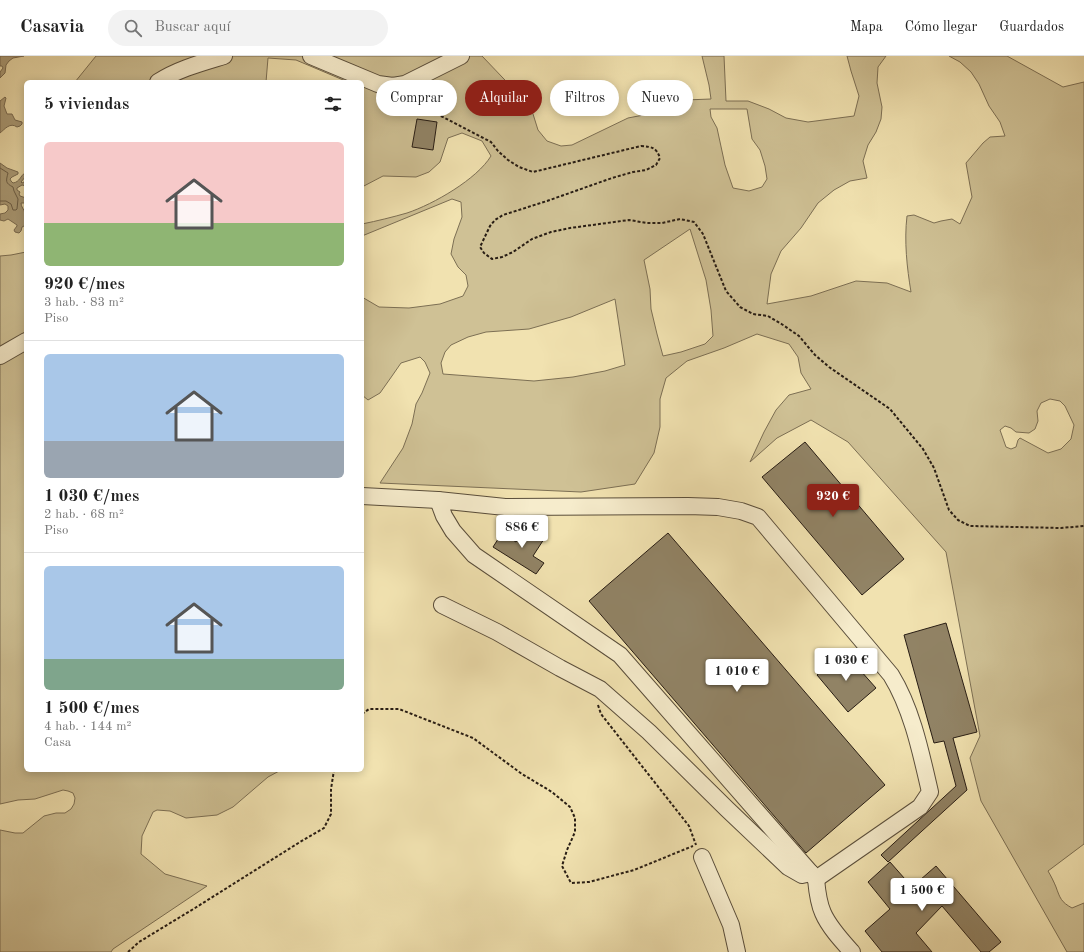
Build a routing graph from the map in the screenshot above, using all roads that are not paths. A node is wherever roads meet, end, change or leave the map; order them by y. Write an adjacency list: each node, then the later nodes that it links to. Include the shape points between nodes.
1 (224, 56): 4 (street, via 170,74)
2 (311, 56): 3 (street, via 378,84 393,86 405,84)
3 (461, 56)
4 (161, 80)
5 (24, 342): 6 (street)
6 (0, 356)
7 (364, 496): 8 (street)
8 (438, 500): 11 (street, via 453,531 474,555 620,655); 11 (street, via 505,507 710,507 741,510 758,517 899,688 922,758 930,792 920,807)
9 (442, 605): 11 (street, via 497,632 600,690 649,732 788,867 802,875)
10 (699, 850): 12 (street, via 731,925)
11 (813, 876): 13 (street, via 823,913 838,937)
12 (737, 952)
13 (852, 952)

